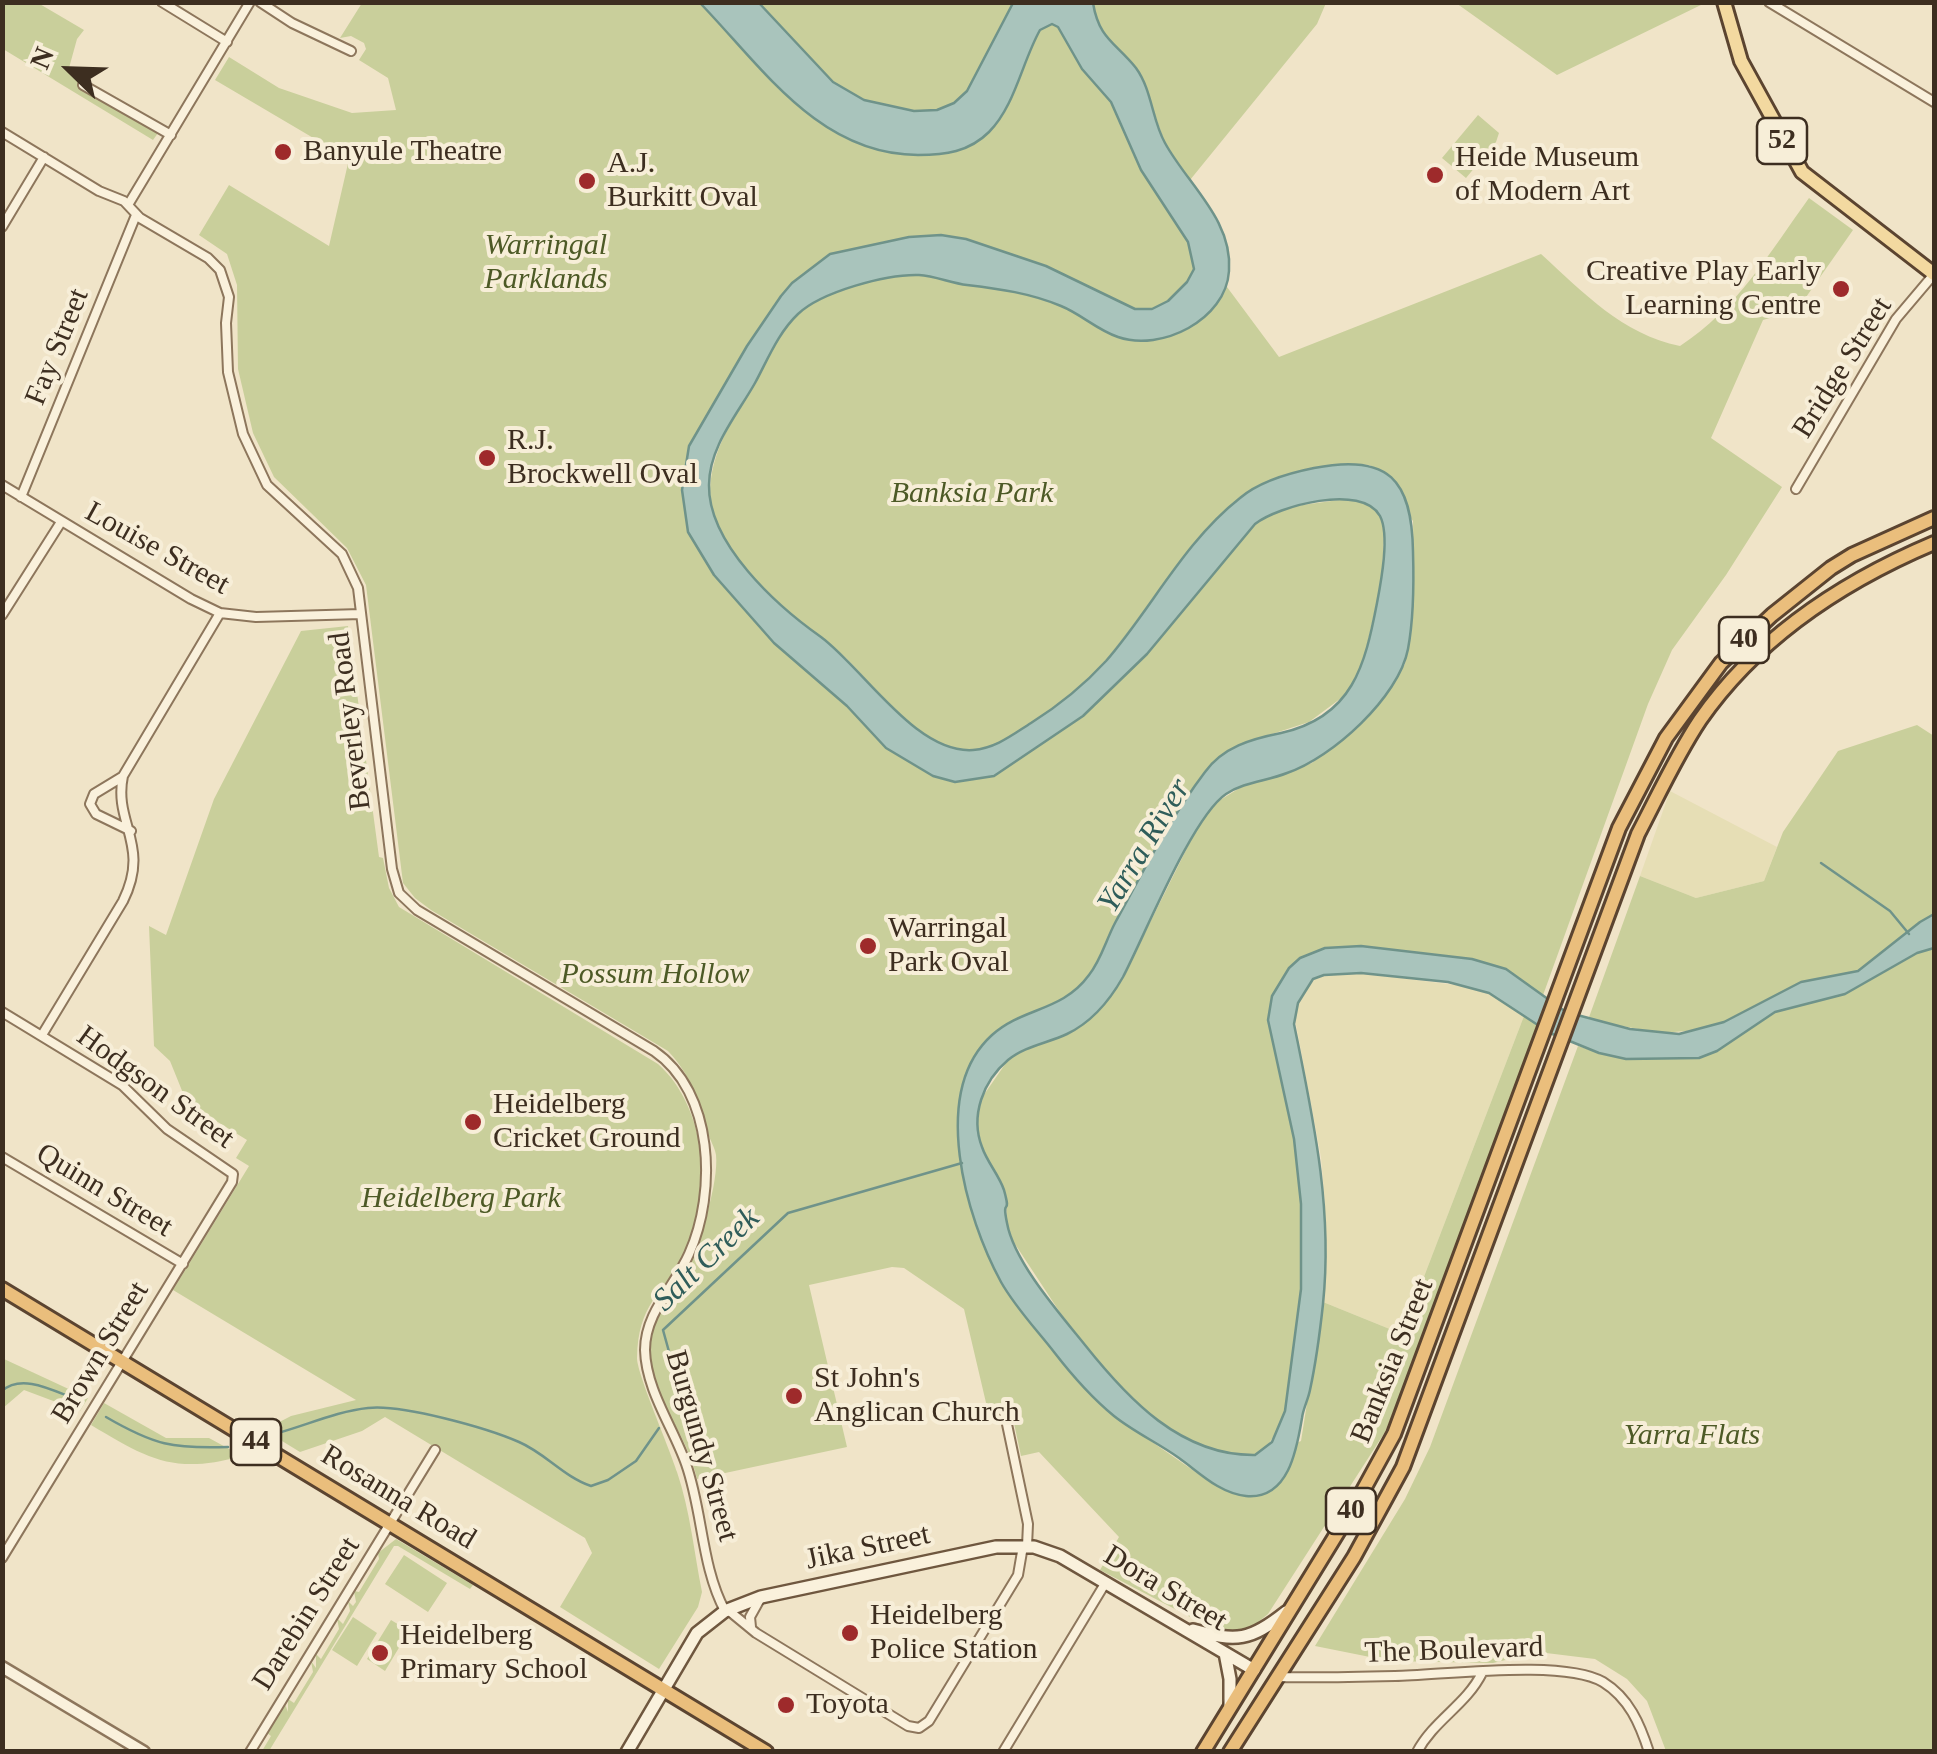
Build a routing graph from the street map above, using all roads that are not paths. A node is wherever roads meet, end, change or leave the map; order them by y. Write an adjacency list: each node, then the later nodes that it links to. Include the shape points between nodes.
1 (162, 2): 6 (street)
2 (250, 2): 6 (street)
3 (260, 2): 7 (street)
4 (1724, 2): 16 (main road, 52, via 1741,61 1802,172)
5 (1769, 2): 9 (street)
6 (226, 42): 11 (street)
7 (351, 51)
8 (83, 85): 11 (street)
9 (1934, 102)
10 (2, 132): 12 (street, Beverley Road)
11 (171, 134): 13 (street)
12 (44, 158): 13 (street, Beverley Road); 15 (street)
13 (128, 205): 14 (street, Beverley Road)
14 (136, 215): 19 (street, Fay Street); 26 (street, Beverley Road, via 220,270 229,296 228,372 243,434 266,484 342,554)
15 (2, 227)
16 (1934, 274): 18 (street, Bridge Street, via 1896,319)
17 (2, 485): 19 (street, Louise Street)
18 (1796, 489)
19 (22, 496): 21 (street, Louise Street)
20 (1934, 518): 23 (highway, 40, via 1852,555)
21 (61, 522): 25 (street, Louise Street); 27 (street)
22 (1934, 543): 24 (highway, 40)
23 (1811, 582): 24 (highway); 45 (highway, Banksia Street / 40, via 1704,682 1649,766 1619,828 1394,1434)
24 (1824, 602): 54 (highway, Banksia Street / 40, via 1739,671 1680,754 1638,834 1403,1467)
25 (220, 613): 26 (street, Louise Street); 28 (street)
26 (362, 614): 36 (street, Beverley Road, via 392,869 403,898 654,1050 690,1093 704,1148 703,1209 690,1254)
27 (2, 615)
28 (124, 773): 29 (street, via 121,798); 29 (street, via 90,804 94,813)
29 (130, 831): 31 (street, via 134,863 126,897)
30 (2, 1012): 31 (street, Hodgson Street)
31 (42, 1035): 33 (street, Hodgson Street, via 122,1085 167,1129)
32 (2, 1156): 34 (street, Quinn Street)
33 (230, 1170): 34 (street, Brown Street, via 232,1182)
34 (182, 1264): 37 (street, Brown Street)
35 (2, 1289): 37 (highway, Rosanna Road / 44)
36 (660, 1302): 46 (street, Burgundy Street, via 648,1329 646,1363 688,1469 712,1580)
37 (122, 1361): 40 (highway, Rosanna Road / 44); 42 (street, Brown Street)
38 (1004, 1410): 41 (street, via 1028,1524)
39 (435, 1450): 40 (street, Darebin Street)
40 (391, 1522): 55 (highway, Rosanna Road / 44); 59 (street, Darebin Street)
41 (1025, 1546): 43 (main road, Dora Street, via 1060,1556); 44 (main road, Jika Street, via 987,1548); 48 (street, via 1018,1575 919,1728)
42 (2, 1558)
43 (1106, 1582): 47 (main road, Dora Street); 62 (street)
44 (762, 1597): 46 (main road, Jika Street); 48 (street, via 750,1617)
45 (1291, 1608): 47 (main road, via 1244,1638); 51 (highway, Banksia Street / 40)
46 (726, 1611): 48 (street); 55 (main road, via 698,1633)
47 (1180, 1627): 49 (main road, Dora Street)
48 (753, 1631)
49 (1225, 1653): 51 (main road, Dora Street); 57 (main road)
50 (2, 1666): 58 (street)
51 (1254, 1670): 54 (highway, Dora Street); 57 (highway, Banksia Street / 40)
52 (1482, 1673): 53 (street, The Boulevard); 56 (street); 66 (street, The Boulevard, via 1547,1670 1602,1682 1626,1702)
53 (1460, 1674): 54 (street, The Boulevard); 56 (street, via 1468,1685)
54 (1279, 1676): 64 (highway, Banksia Street / 40)
55 (665, 1689): 60 (main road); 61 (highway, 44)
56 (1466, 1700): 65 (street)
57 (1229, 1710): 63 (highway, Banksia Street / 40)
58 (144, 1752)
59 (250, 1752)
60 (627, 1752)
61 (766, 1752)
62 (1003, 1752)
63 (1203, 1752)
64 (1230, 1752)
65 (1416, 1752)
66 (1650, 1752)

